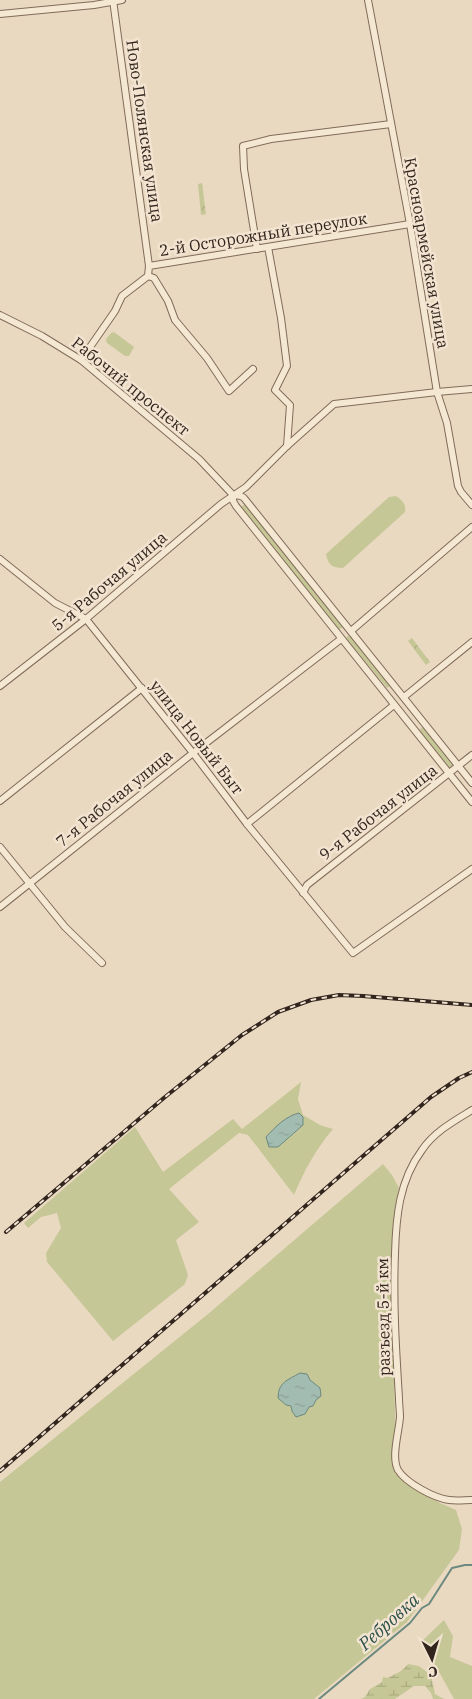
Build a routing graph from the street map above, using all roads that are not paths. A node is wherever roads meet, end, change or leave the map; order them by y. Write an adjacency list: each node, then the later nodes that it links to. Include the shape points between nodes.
1 (122, 0): 3 (street)
2 (368, 0): 5 (street, Красноармейская улица)
3 (113, 1): 4 (street); 9 (street, Ново-Полянская улица)
4 (0, 14)
5 (391, 124): 6 (street, Красноармейская улица); 8 (street, via 271,139 242,146)
6 (410, 224): 7 (street, 2-й Осторожный переулок); 15 (street, Красноармейская улица)
7 (268, 247): 8 (street, 2-й Осторожный переулок); 16 (street, via 287,366 275,390 290,405)
8 (256, 249): 9 (street, 2-й Осторожный переулок)
9 (149, 266): 10 (street, 2-й Осторожный переулок)
10 (148, 276): 12 (street, 2-й Осторожный переулок, via 122,296); 13 (street, via 154,278 176,320 229,391)
11 (0, 315): 12 (street, Рабочий проспект)
12 (81, 360): 17 (street, Рабочий проспект, via 199,459)
13 (254, 369)
14 (472, 389): 15 (street, 5-я Рабочая улица)
15 (437, 392): 16 (street, 5-я Рабочая улица, via 334,404); 18 (street, Красноармейская улица, via 447,423 458,486)
16 (287, 446): 17 (street, 5-я Рабочая улица, via 246,487)
17 (233, 495): 21 (street, 5-я Рабочая улица); 22 (street, Рабочий проспект, via 244,498); 23 (street, Рабочий проспект, via 236,506)
18 (472, 505)
19 (472, 527): 22 (street)
20 (0, 559): 21 (street, улица Новый Быт, via 55,602)
21 (86, 619): 25 (street, 5-я Рабочая улица); 26 (street, улица Новый Быт)
22 (351, 631): 27 (street, Рабочий проспект)
23 (341, 639): 28 (street, Рабочий проспект); 29 (street, 7-я Рабочая улица)
24 (472, 642): 27 (street)
25 (0, 686)
26 (142, 688): 29 (street, улица Новый Быт); 34 (street)
27 (406, 699): 28 (street, via 398,696 395,699); 28 (street, via 408,709); 31 (street, Рабочий проспект)
28 (397, 708): 32 (street, Рабочий проспект); 36 (street)
29 (193, 753): 36 (street, улица Новый Быт); 39 (street, 7-я Рабочая улица)
30 (472, 755): 31 (street, 9-я Рабочая улица)
31 (459, 766): 32 (street, 9-я Рабочая улица); 33 (street, Рабочий проспект)
32 (449, 773): 35 (street, Рабочий проспект); 40 (street, 9-я Рабочая улица, via 307,885)
33 (472, 783)
34 (0, 801)
35 (472, 802)
36 (247, 824): 40 (street, улица Новый Быт)
37 (0, 847): 39 (street)
38 (472, 869): 40 (street, улица Новый Быт, via 353,954)
39 (30, 883): 41 (street, 7-я Рабочая улица); 42 (street, via 65,927)
40 (303, 893)
41 (0, 908)
42 (102, 963)
43 (472, 1110): 44 (street, разъезд 5-й км, via 443,1128 422,1148 408,1172 399,1199 396,1223 394,1311 400,1417 395,1458 397,1467 402,1475 431,1494 449,1500)
44 (472, 1500)

